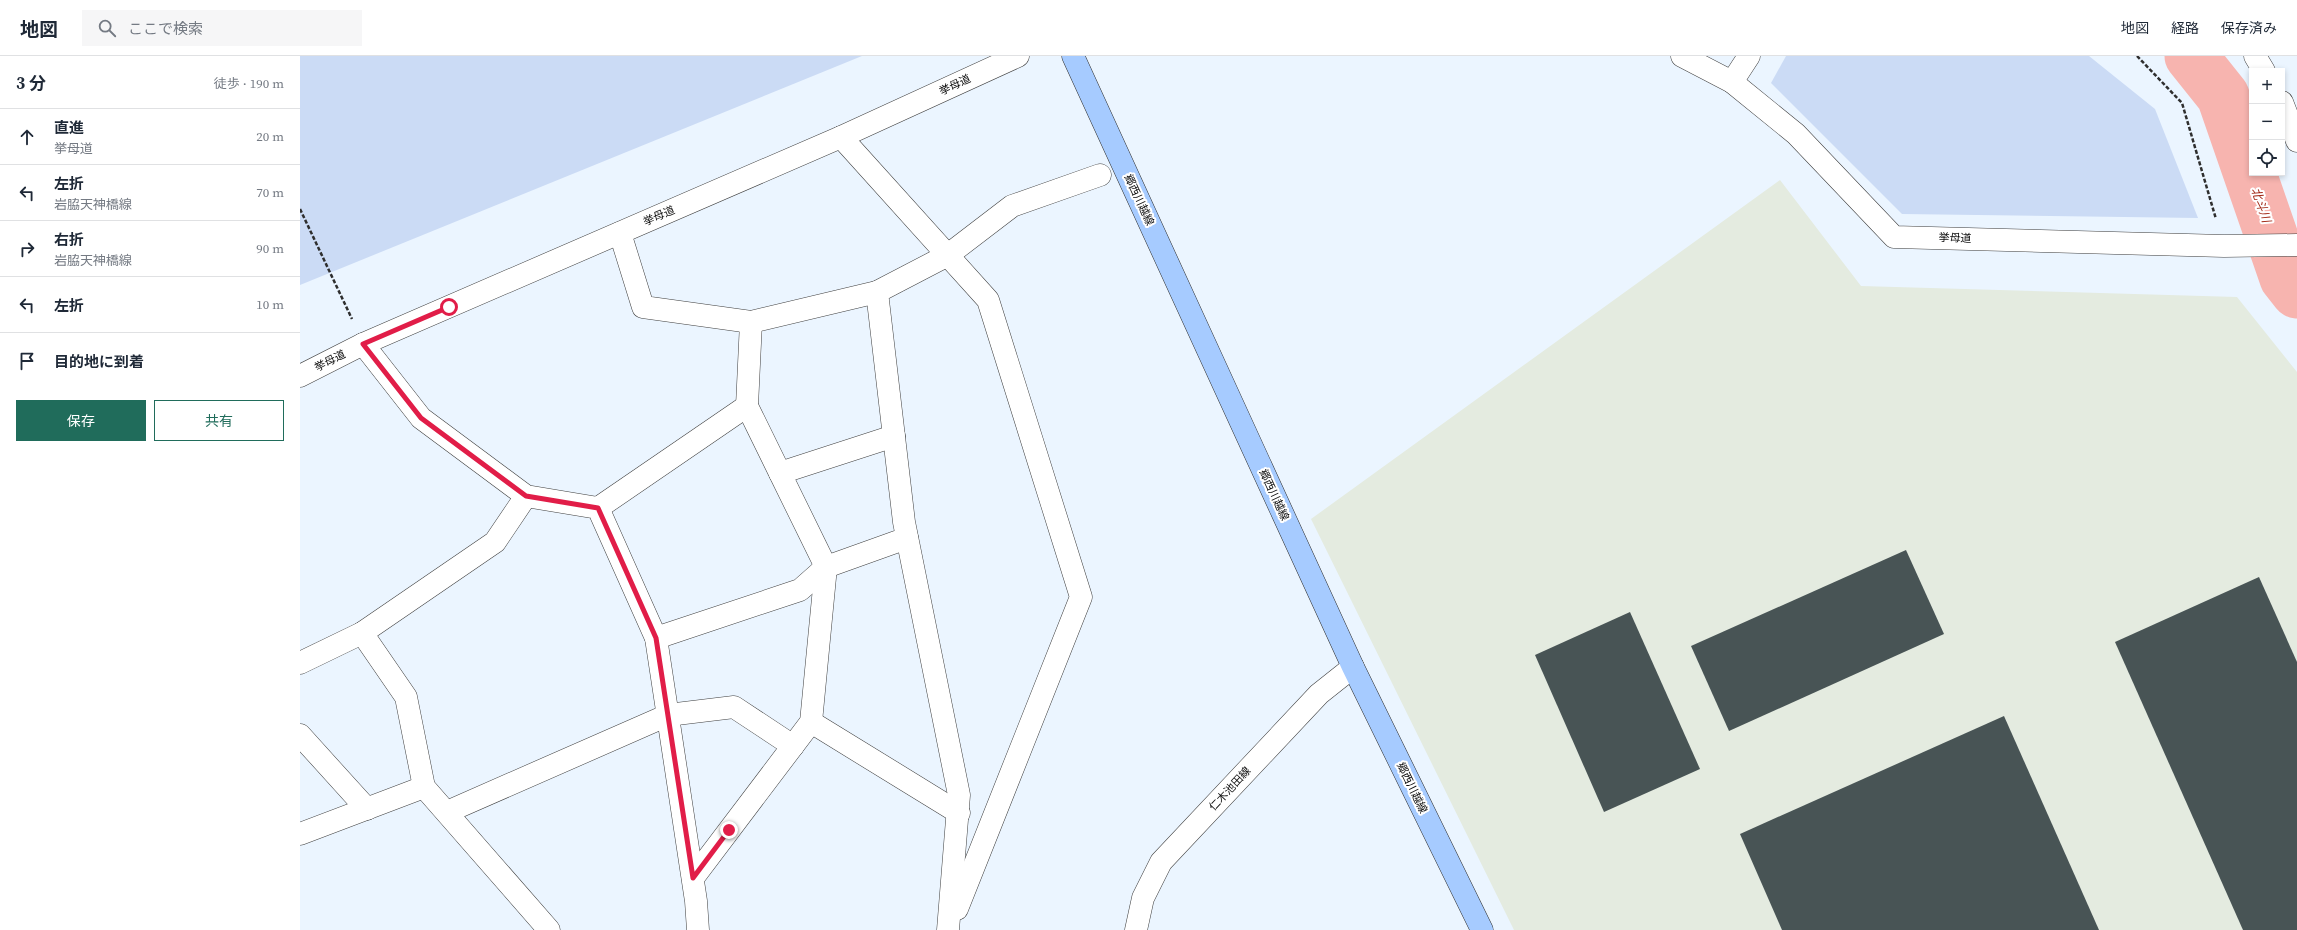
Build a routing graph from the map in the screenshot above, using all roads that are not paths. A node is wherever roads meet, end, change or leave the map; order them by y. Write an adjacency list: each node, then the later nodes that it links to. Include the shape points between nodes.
1 (1018, 56): 9 (street, 挙母道)
2 (1072, 56): 29 (street, 郷西川越線)
3 (1682, 56): 7 (street, 挙母道)
4 (1749, 56): 7 (street)
5 (2256, 56): 6 (street)
6 (2262, 68)
7 (1732, 82): 13 (street, 挙母道, via 1796,134 1894,236 2224,246)
8 (2283, 104): 10 (street)
9 (841, 137): 12 (street, 挙母道); 14 (street)
10 (2297, 141)
11 (1100, 175): 14 (street, via 1012,206)
12 (620, 233): 16 (street, via 643,307); 17 (street, 挙母道)
13 (2297, 245)
14 (948, 255): 15 (street); 42 (street, via 988,300 1081,597)
15 (877, 292): 16 (street); 20 (street)
16 (751, 322): 19 (street)
17 (363, 344): 18 (street, 挙母道); 22 (street, via 421,418)
18 (300, 376)
19 (747, 406): 21 (street); 23 (street)
20 (894, 436): 21 (street); 24 (street)
21 (780, 473): 25 (street)
22 (526, 496): 23 (street); 26 (street, via 495,542)
23 (598, 508): 27 (street)
24 (907, 538): 25 (street); 37 (street, via 959,795)
25 (826, 567): 27 (street, via 800,590); 31 (street)
26 (362, 632): 28 (street); 34 (street, via 406,697)
27 (656, 638): 30 (street)
28 (300, 663)
29 (1353, 667): 43 (street, 仁木池田線, via 1319,694 1162,862 1143,898); 44 (street, 郷西川越線)
30 (668, 715): 33 (street, via 734,707); 36 (street); 39 (street)
31 (811, 722): 33 (street); 37 (street)
32 (300, 735): 35 (street)
33 (793, 746): 39 (street)
34 (424, 787): 35 (street); 36 (street)
35 (367, 809): 38 (street)
36 (447, 812): 40 (street)
37 (959, 813): 42 (street)
38 (300, 834)
39 (693, 878): 41 (street)
40 (549, 930)
41 (698, 930)
42 (948, 930)
43 (1136, 930)
44 (1482, 930)

